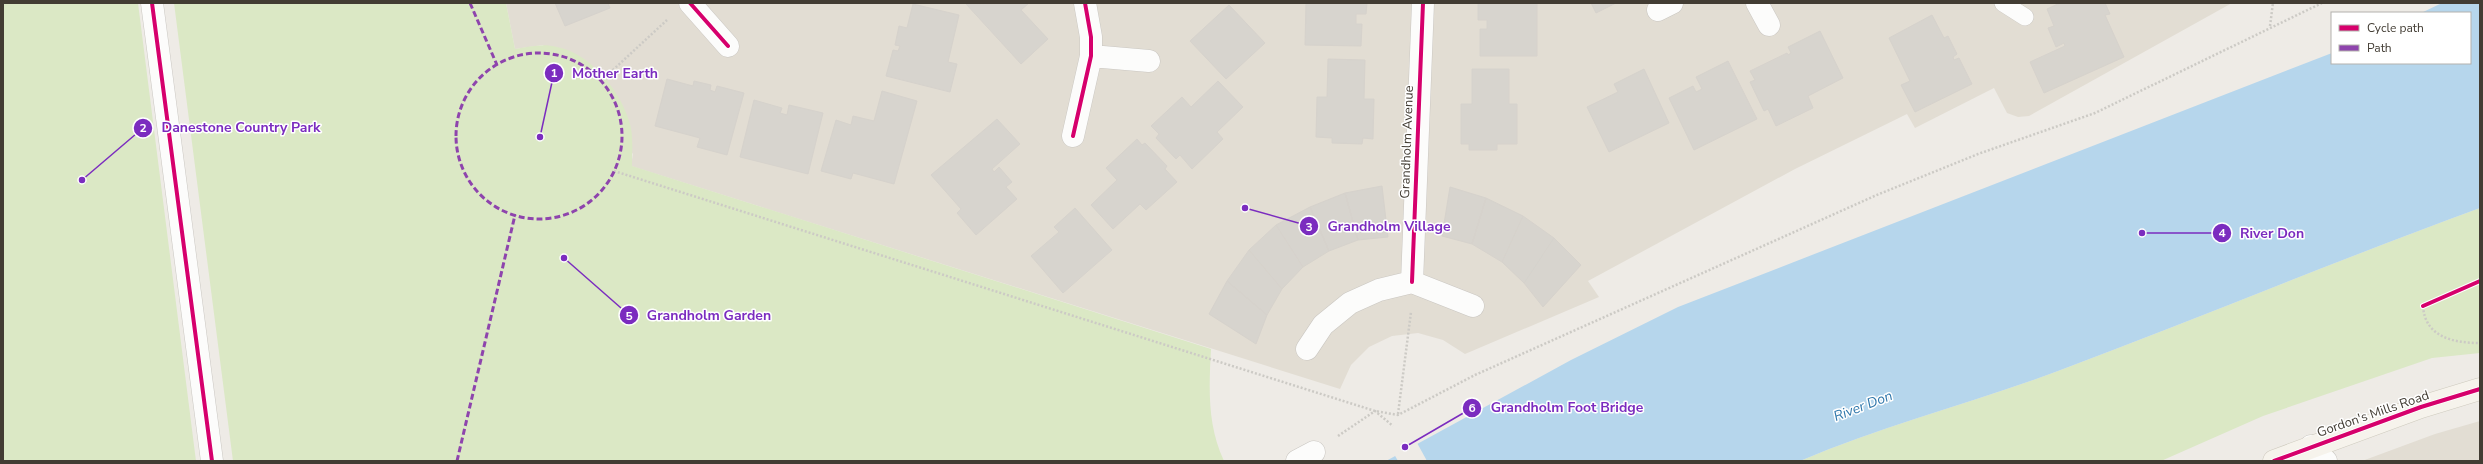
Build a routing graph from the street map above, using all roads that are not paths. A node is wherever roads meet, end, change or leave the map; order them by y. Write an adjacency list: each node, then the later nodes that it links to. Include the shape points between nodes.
1 (152, 3): 18 (street)
2 (690, 3): 9 (street)
3 (1085, 3): 10 (street, via 1091,36)
4 (1423, 3): 13 (street, Grandholm Avenue)
5 (1757, 3): 8 (street)
6 (2003, 3): 7 (lane)
7 (2026, 17)
8 (1768, 25)
9 (728, 46)
10 (1091, 56): 11 (street); 12 (street)
11 (1149, 61)
12 (1073, 136)
13 (1412, 282): 14 (street); 15 (street, via 1379,290 1350,304 1323,325)
14 (1473, 306)
15 (1307, 349)
16 (2480, 389): 17 (street, Gordon's Mills Road, via 2421,407)
17 (2318, 453): 19 (street, Gordon's Mills Road)
18 (212, 461)
19 (2274, 461)

